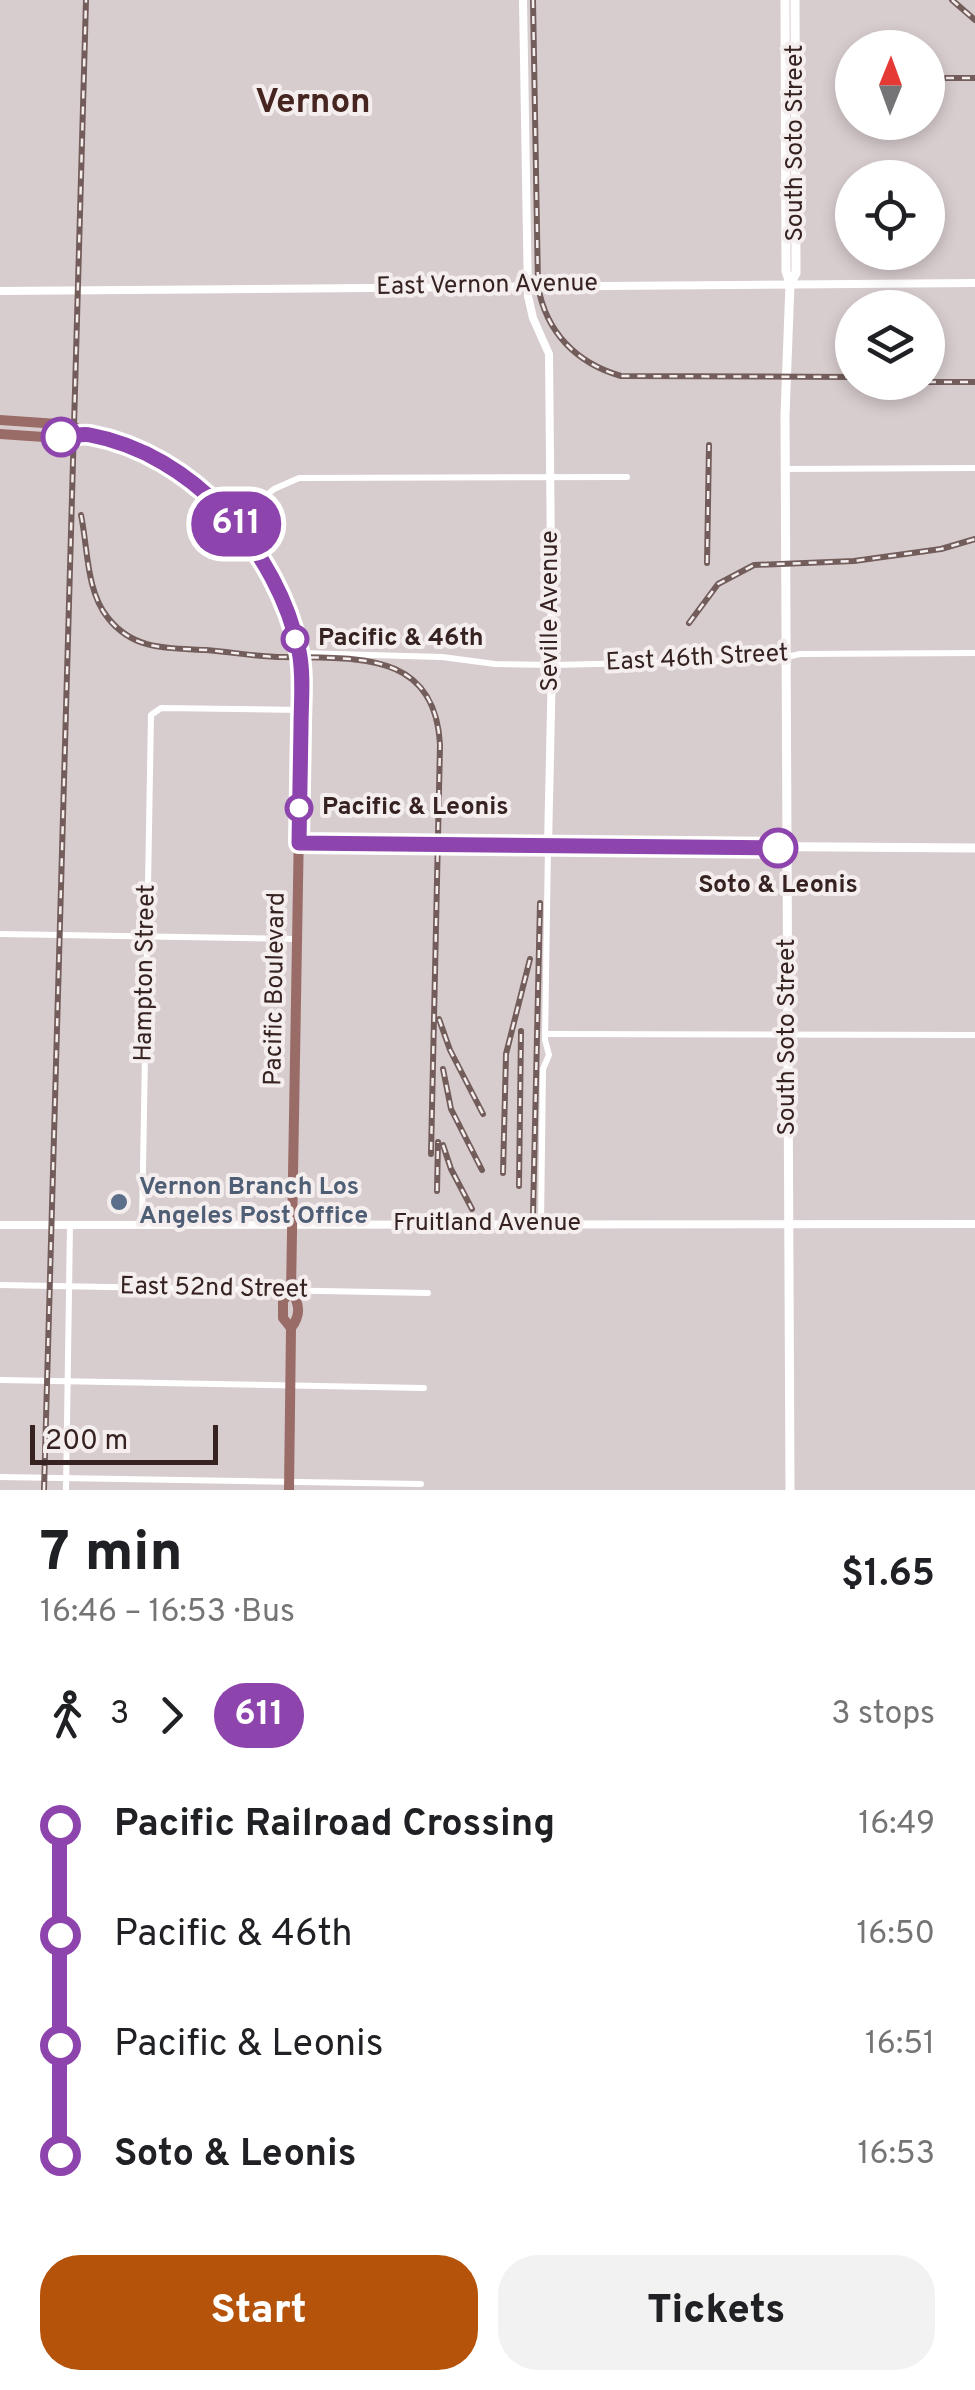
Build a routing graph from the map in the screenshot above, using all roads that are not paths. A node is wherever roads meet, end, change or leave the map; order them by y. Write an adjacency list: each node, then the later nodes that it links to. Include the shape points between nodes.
1 (523, 0): 7 (street, Seville Avenue)
2 (785, 0): 4 (main road, South Soto Street)
3 (795, 0): 4 (main road, South Soto Street)
4 (791, 142): 6 (main road, South Soto Street)
5 (975, 283): 6 (street, East Vernon Avenue)
6 (790, 284): 7 (street, East Vernon Avenue); 13 (main road, South Soto Street)
7 (528, 286): 8 (street, East Vernon Avenue); 14 (street, Seville Avenue, via 550,354)
8 (0, 291)
9 (0, 420): 11 (main road, Pacific Boulevard, via 72,424)
10 (0, 434): 11 (main road, Pacific Boulevard)
11 (85, 434): 16 (main road, Pacific Boulevard, via 160,462)
12 (975, 468): 13 (street)
13 (786, 469): 19 (main road, South Soto Street)
14 (550, 476): 15 (street); 16 (street, via 300,478 274,489); 20 (street, Seville Avenue)
15 (627, 477)
16 (234, 522): 17 (main road, Pacific Boulevard, via 277,587)
17 (299, 653): 20 (street, East 46th Street); 21 (main road, Pacific Boulevard)
18 (975, 653): 19 (street, East 46th Street)
19 (787, 656): 20 (street, East 46th Street); 24 (main road, South Soto Street)
20 (552, 665): 23 (street, Seville Avenue)
21 (301, 710): 22 (main road, Pacific Boulevard); 27 (street, Hampton Street, via 153,711)
22 (299, 843): 23 (main road); 28 (main road, Pacific Boulevard)
23 (548, 846): 24 (main road); 29 (street, Seville Avenue)
24 (787, 848): 25 (main road); 31 (main road, South Soto Street)
25 (975, 848)
26 (0, 934): 27 (street)
27 (146, 936): 28 (street); 38 (street, Hampton Street)
28 (297, 939): 32 (main road, Pacific Boulevard)
29 (544, 1034): 31 (street); 33 (street, Seville Avenue, via 549,1055 543,1070)
30 (975, 1035): 31 (street)
31 (788, 1036): 34 (main road, South Soto Street)
32 (292, 1224): 33 (street, Fruitland Avenue); 38 (street, Fruitland Avenue); 41 (main road, Pacific Boulevard)
33 (541, 1224): 34 (street, Fruitland Avenue)
34 (788, 1224): 35 (street, Fruitland Avenue); 52 (main road, South Soto Street)
35 (975, 1224)
36 (0, 1225): 37 (street, Fruitland Avenue)
37 (70, 1225): 38 (street, Fruitland Avenue); 40 (street)
38 (142, 1225)
39 (0, 1285): 40 (street, East 52nd Street)
40 (69, 1286): 41 (street, East 52nd Street); 44 (street)
41 (291, 1290): 42 (street, East 52nd Street); 45 (main road, Pacific Boulevard, via 298,1318 290,1328)
42 (428, 1293)
43 (0, 1380): 44 (street)
44 (68, 1381): 45 (street); 48 (street)
45 (290, 1386): 46 (street); 50 (main road, Pacific Boulevard)
46 (424, 1388)
47 (0, 1477): 48 (street)
48 (66, 1478): 50 (street); 51 (street)
49 (421, 1484): 50 (street)
50 (289, 1486)
51 (66, 1490)
52 (790, 1490)

